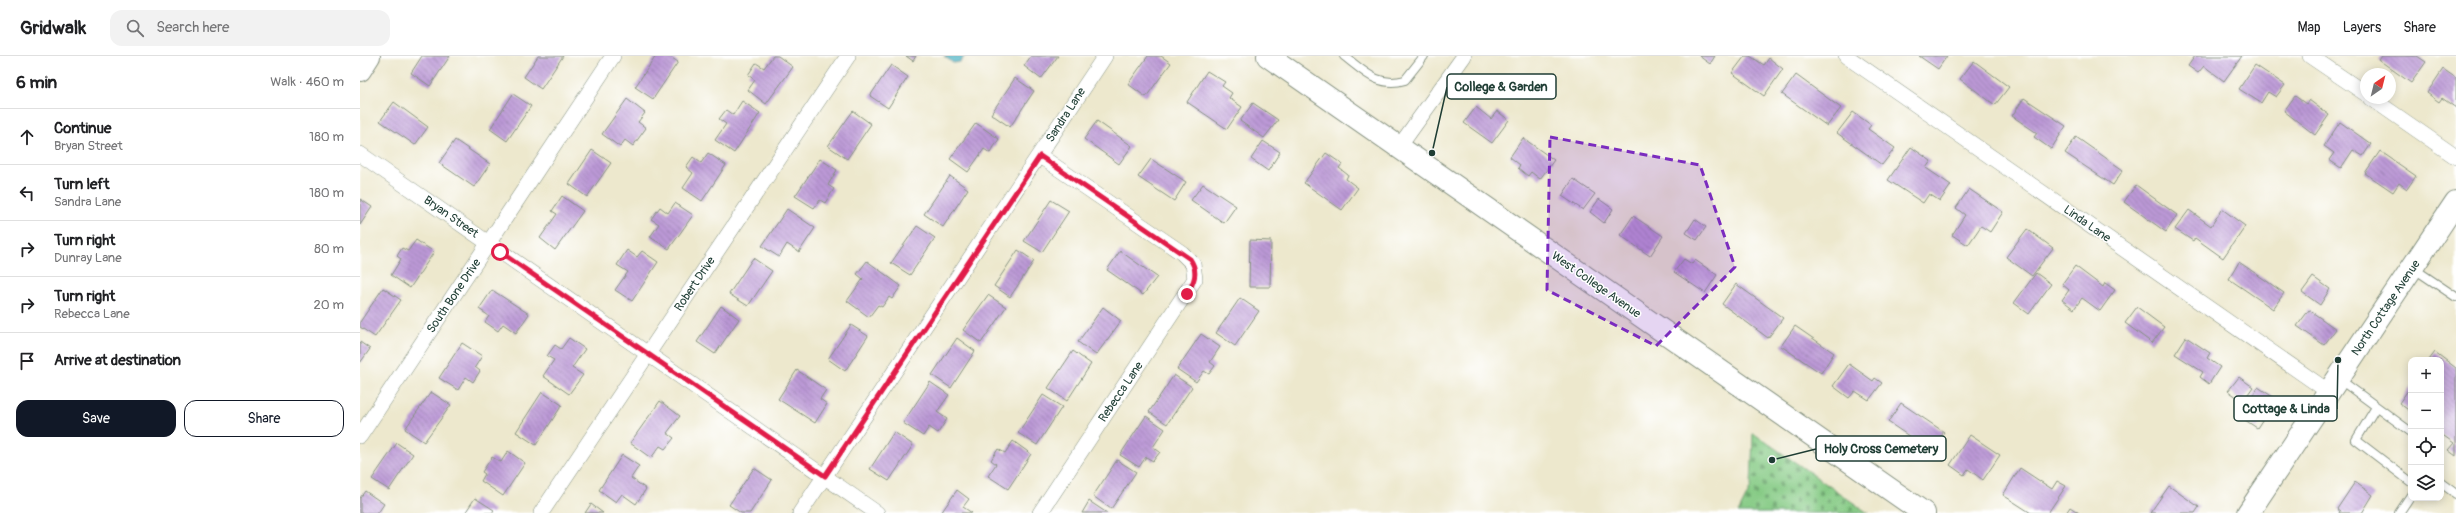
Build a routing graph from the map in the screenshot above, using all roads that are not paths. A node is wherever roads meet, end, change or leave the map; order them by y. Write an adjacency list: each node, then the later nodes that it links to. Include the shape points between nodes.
1 (369, 56): 11 (main road)
2 (613, 56): 19 (street, South Bone Drive)
3 (848, 56): 22 (street, Robert Drive)
4 (1105, 56): 16 (street, Sandra Lane)
5 (1344, 56): 6 (lane, via 1387,84 1405,80)
6 (1424, 56)
7 (1464, 56): 14 (street)
8 (1846, 56): 23 (street, Linda Lane)
9 (2310, 56): 12 (street)
10 (1280, 59): 14 (main road, West College Avenue)
11 (360, 70)
12 (2360, 90)
13 (2380, 104): 17 (street)
14 (1399, 147): 36 (main road, West College Avenue)
15 (360, 154): 19 (street, Bryan Street)
16 (1040, 156): 27 (street, Sandra Lane); 35 (street, Rebecca Lane, via 1182,253 1195,269 1195,279 1187,294)
17 (2456, 157)
18 (2454, 209): 20 (main road, North Cottage Avenue)
19 (489, 244): 22 (street, Bryan Street); 26 (street, South Bone Drive)
20 (2412, 268): 21 (lane); 23 (main road, North Cottage Avenue)
21 (2456, 297)
22 (648, 354): 27 (street, Bryan Street); 32 (street, Robert Drive)
23 (2334, 386): 24 (lane); 37 (main road, North Cottage Avenue)
24 (2376, 407): 25 (lane); 28 (lane, via 2356,440)
25 (2408, 430)
26 (360, 436)
27 (825, 476): 33 (street, Sandra Lane); 34 (street, Bryan Street)
28 (2408, 480)
29 (2444, 485): 30 (lane)
30 (2456, 494)
31 (2408, 500): 38 (lane)
32 (541, 513)
33 (800, 513)
34 (876, 513)
35 (1040, 513)
36 (1924, 513)
37 (2249, 513)
38 (2399, 513)

